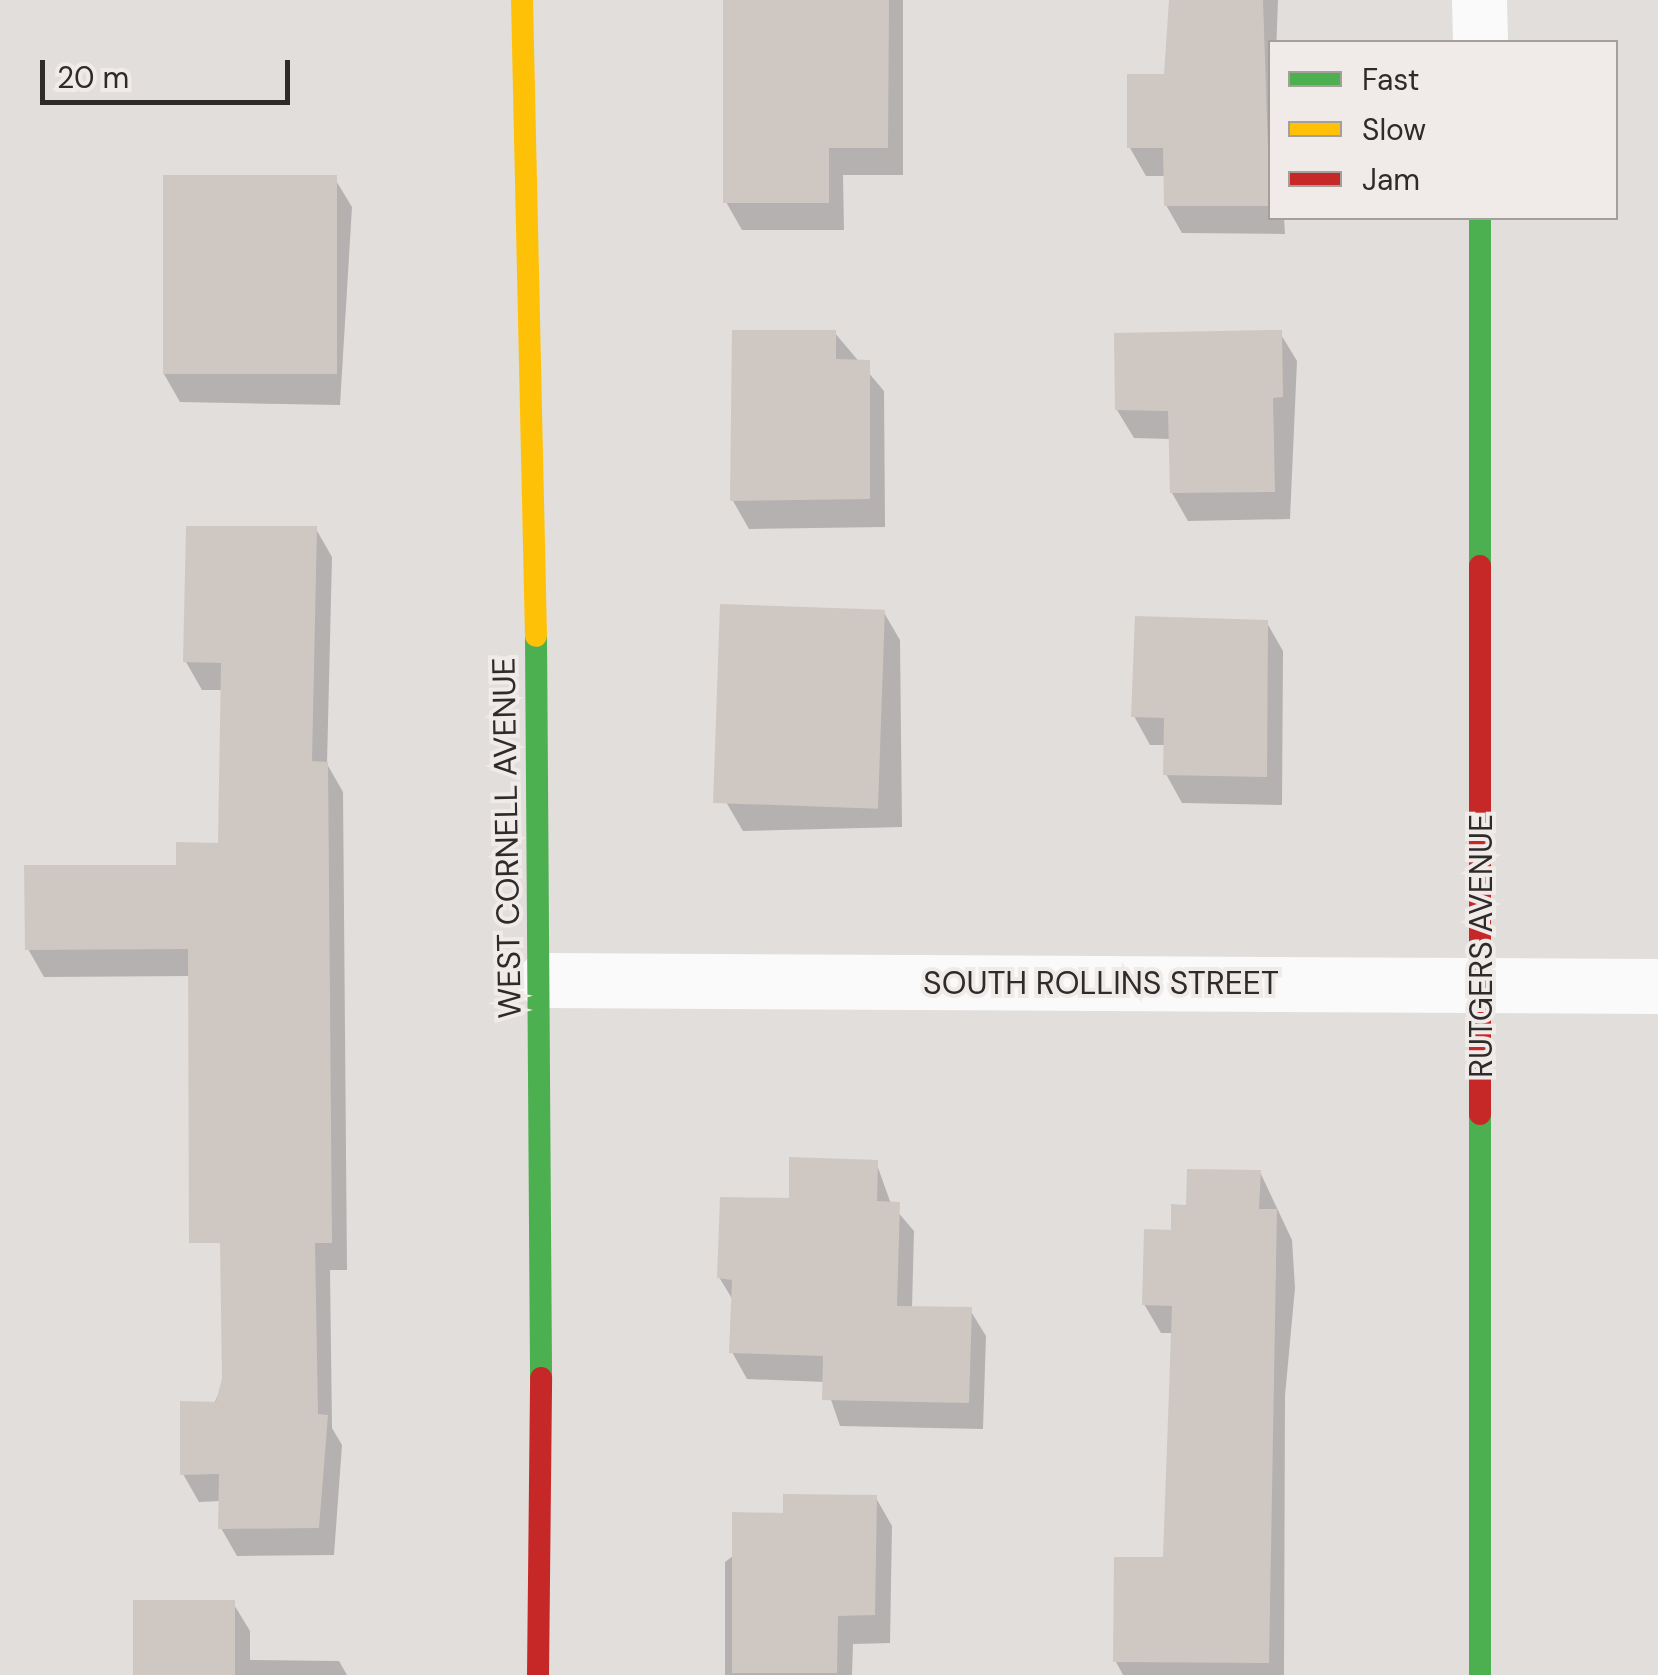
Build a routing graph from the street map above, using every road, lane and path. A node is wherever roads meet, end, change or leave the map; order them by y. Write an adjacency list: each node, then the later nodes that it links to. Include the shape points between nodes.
1 (522, 0): 5 (street, WEST CORNELL AVENUE)
2 (1479, 0): 3 (street)
3 (1480, 40)
4 (1480, 220): 6 (street, RUTGERS AVENUE)
5 (544, 980): 6 (street, SOUTH ROLLINS STREET); 8 (street, WEST CORNELL AVENUE)
6 (1481, 986): 7 (street, SOUTH ROLLINS STREET); 9 (street, RUTGERS AVENUE)
7 (1658, 986)
8 (538, 1675)
9 (1480, 1675)

